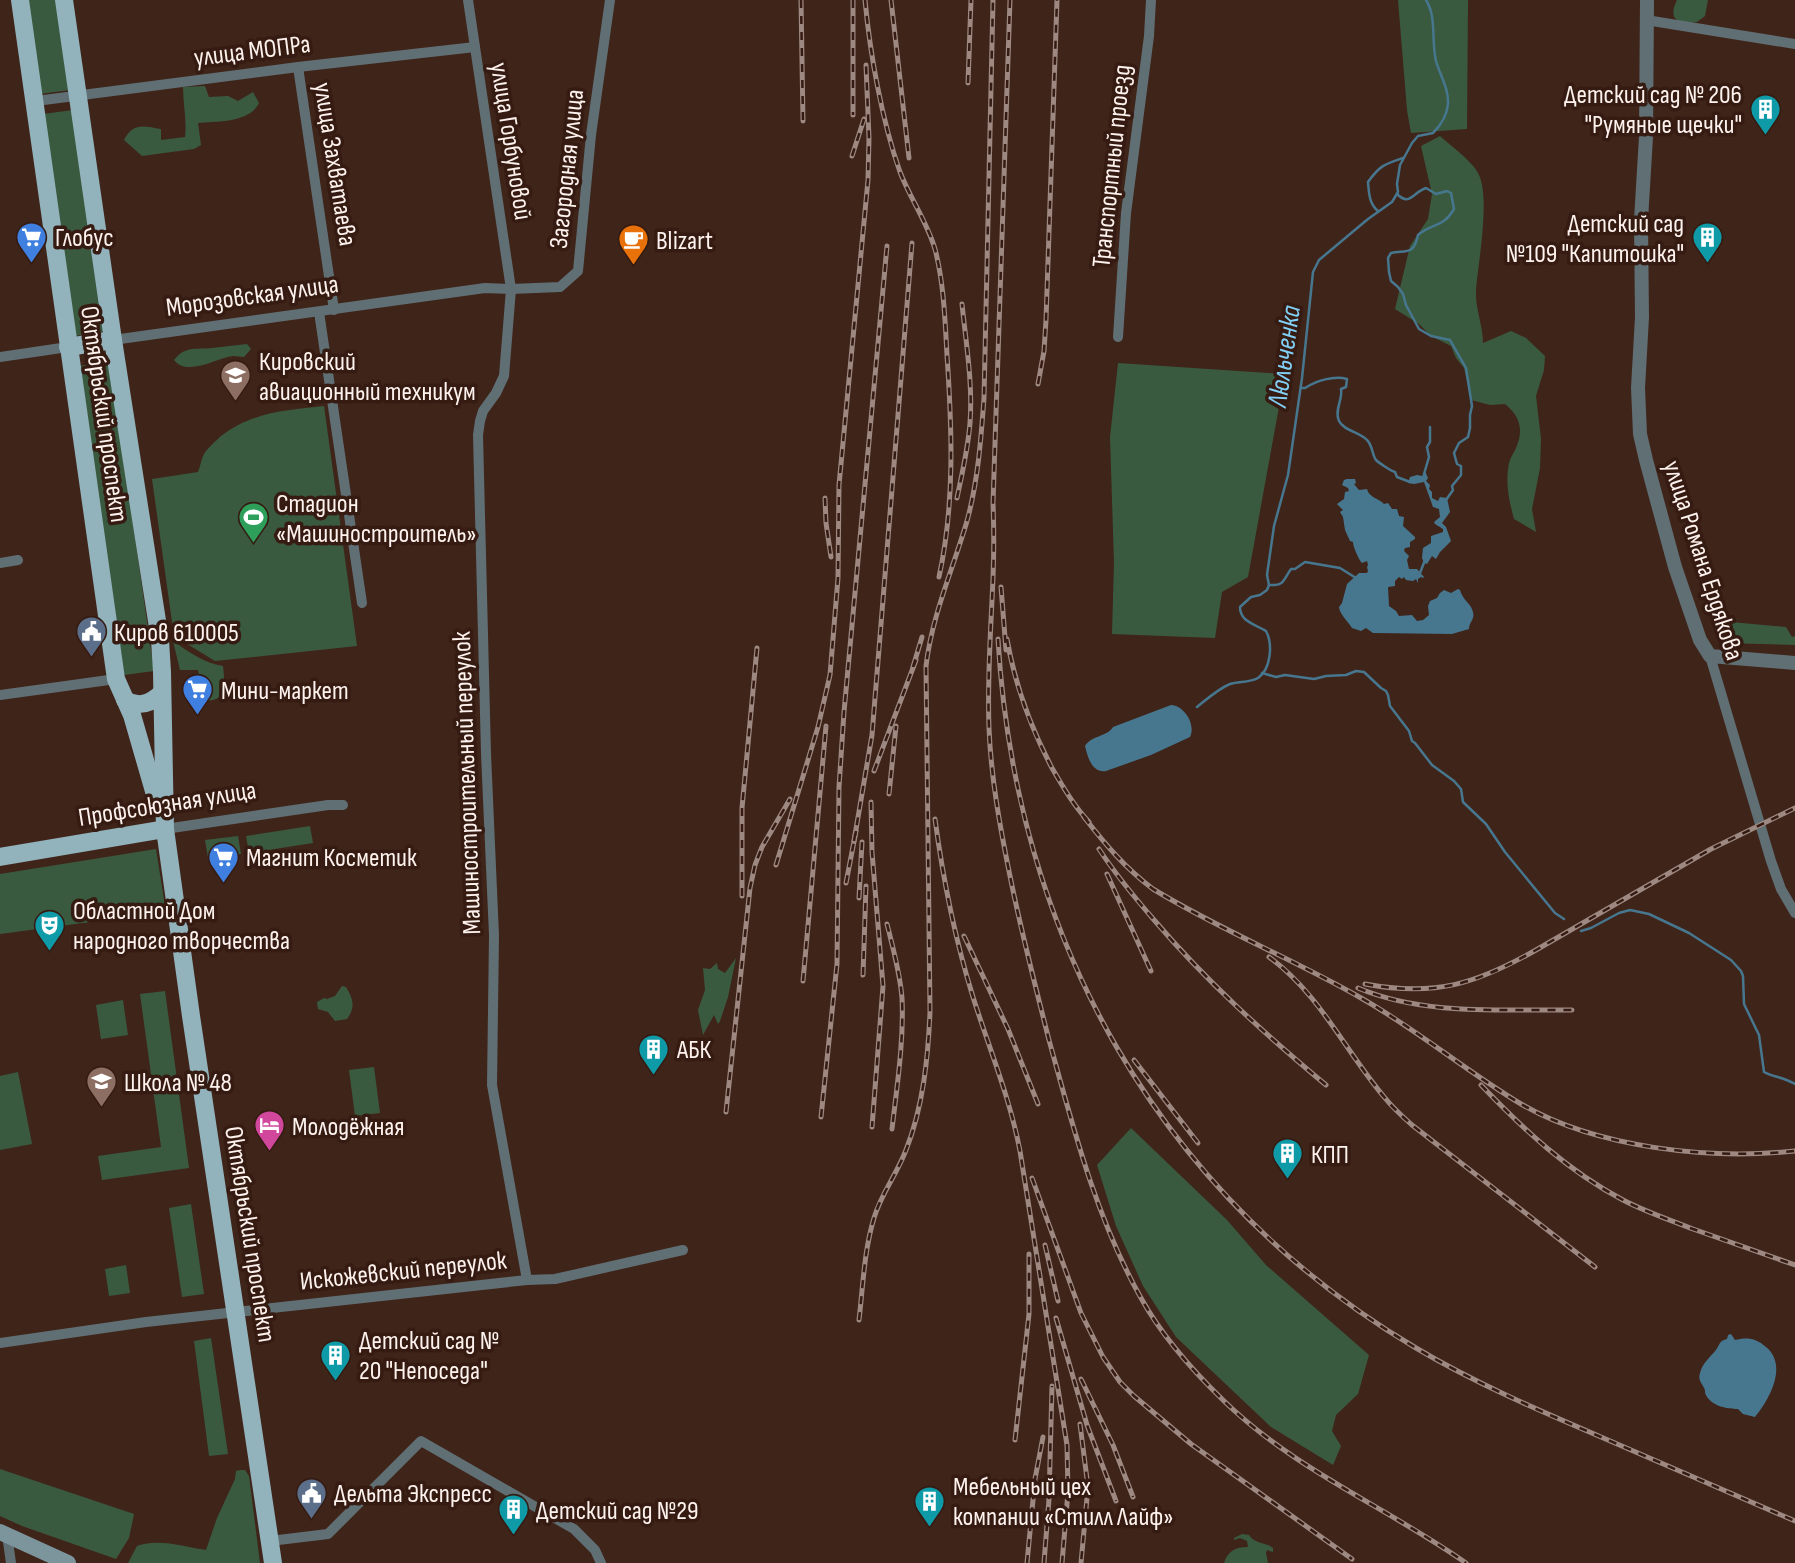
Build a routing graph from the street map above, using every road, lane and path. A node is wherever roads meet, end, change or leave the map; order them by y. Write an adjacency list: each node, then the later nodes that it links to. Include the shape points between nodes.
1 (20, 0): 12 (main road, Октябрьский проспект)
2 (64, 0): 11 (main road, Октябрьский проспект)
3 (468, 0): 9 (street, улица Горбуновой)
4 (610, 0): 13 (street, Загородная улица, via 578,271 560,287)
5 (1151, 0): 16 (street, Транспортный проезд, via 1126,213)
6 (1647, 0): 7 (street, улица Романа Ердякова)
7 (1646, 20): 8 (street); 23 (street, улица Романа Ердякова, via 1640,434 1675,567)
8 (1795, 44)
9 (475, 47): 10 (street, улица МОПРа); 13 (street, улица Горбуновой)
10 (298, 67): 11 (street, улица МОПРа); 14 (street, улица Захватаева)
11 (78, 95): 12 (street, улица МОПРа); 17 (main road, Октябрьский проспект)
12 (36, 102): 18 (main road, Октябрьский проспект)
13 (511, 289): 14 (street, Морозовская улица, via 485,288); 34 (street, Машиностроительный переулок, via 504,376 483,411 478,435 494,935 492,1085)
14 (334, 310): 15 (street, Морозовская улица)
15 (319, 312): 17 (street, Морозовская улица); 22 (street)
16 (1118, 337)
17 (113, 340): 18 (main road, Морозовская улица); 26 (main road, Октябрьский проспект, via 160,640)
18 (68, 347): 19 (street, Морозовская улица); 25 (main road, Октябрьский проспект)
19 (0, 358)
20 (18, 560): 21 (street)
21 (0, 563)
22 (362, 603)
23 (1710, 656): 24 (street); 32 (street, улица Романа Ердякова, via 1771,861)
24 (1795, 663)
25 (116, 679): 27 (street); 28 (main road, Октябрьский проспект)
26 (162, 693): 28 (main road, via 140,705); 30 (main road, Октябрьский проспект)
27 (0, 695)
28 (125, 699): 30 (main road, Октябрьский проспект)
29 (344, 805): 30 (street, Профсоюзная улица)
30 (165, 829): 31 (main road, Профсоюзная улица); 35 (main road, Октябрьский проспект)
31 (0, 857)
32 (1795, 913)
33 (683, 1250): 34 (street, Искожевский переулок, via 555,1279)
34 (527, 1280): 35 (street, Искожевский переулок)
35 (236, 1312): 36 (street, Искожевский переулок); 38 (main road, Октябрьский проспект)
36 (0, 1343)
37 (4, 1534): 39 (street); 40 (main road)
38 (271, 1556): 41 (street, via 328,1534 421,1441 574,1529 596,1550)
39 (11, 1563)
40 (68, 1563)
41 (601, 1563)

